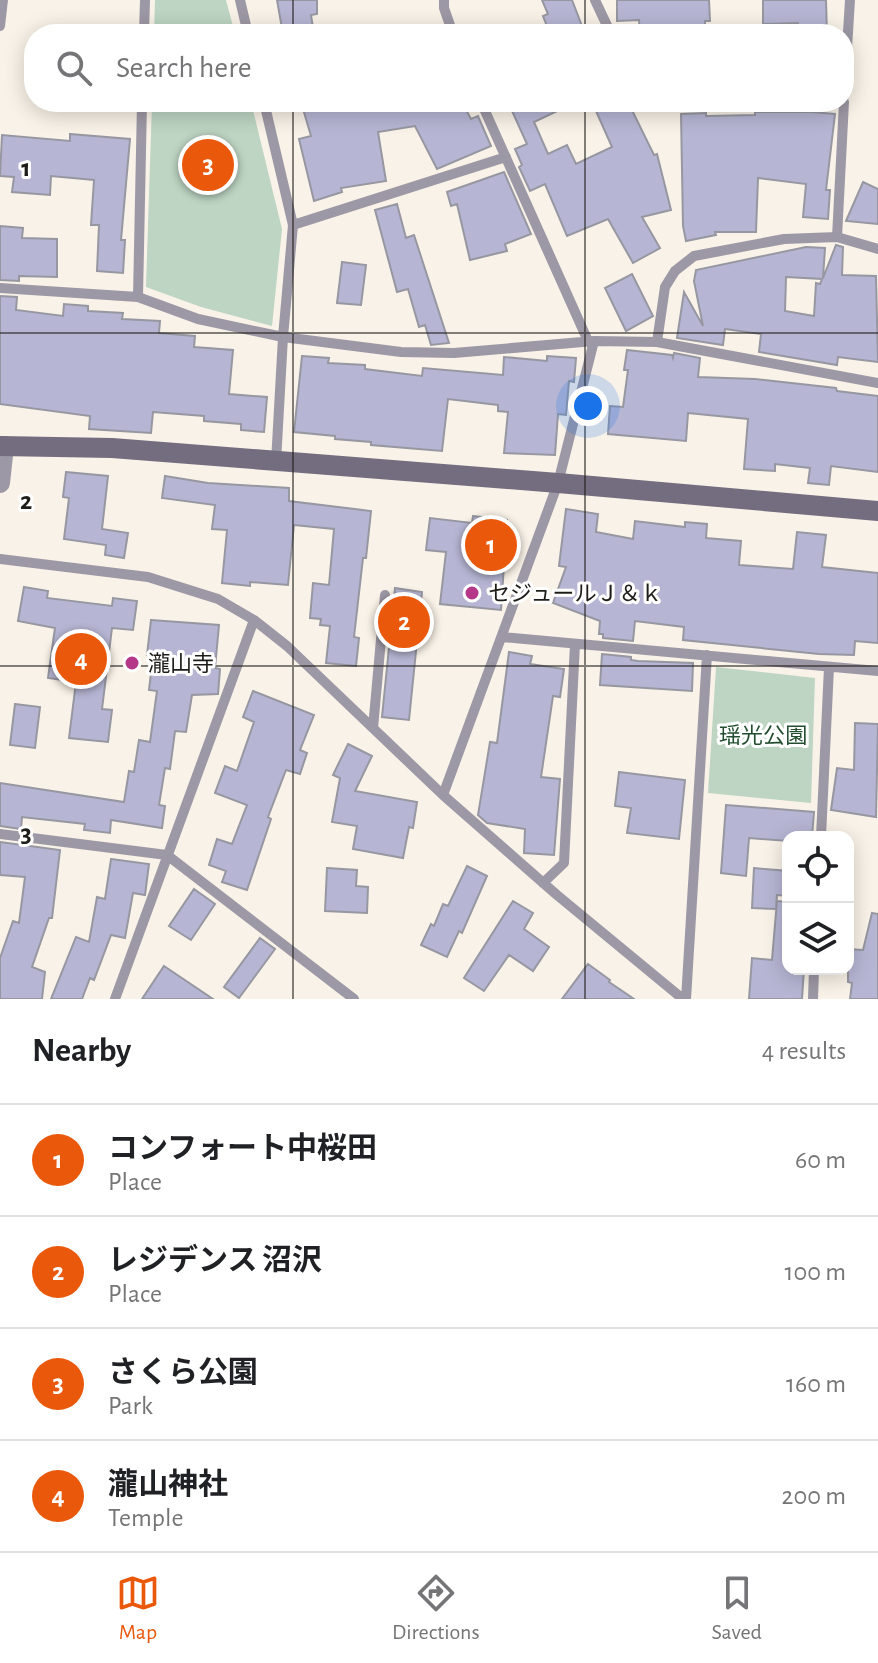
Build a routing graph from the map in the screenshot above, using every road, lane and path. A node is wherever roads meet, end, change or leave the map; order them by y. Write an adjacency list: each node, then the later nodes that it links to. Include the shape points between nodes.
1 (3, 0): 12 (lane)
2 (145, 0): 7 (lane)
3 (240, 0): 8 (lane)
4 (444, 0): 9 (lane)
5 (595, 0): 10 (lane)
6 (850, 0): 11 (lane)
7 (144, 24)
8 (246, 24)
9 (450, 24)
10 (606, 24)
11 (849, 24)
12 (0, 26)
13 (142, 112): 22 (lane)
14 (266, 112): 18 (lane)
15 (486, 112): 17 (lane)
16 (843, 112): 19 (lane)
17 (506, 157): 18 (lane); 24 (lane)
18 (293, 225): 23 (lane)
19 (837, 237): 20 (lane); 25 (lane, via 784,239 694,256 665,287)
20 (878, 249)
21 (0, 288): 22 (lane)
22 (138, 297): 23 (lane, via 198,319)
23 (283, 337): 24 (lane, via 440,353); 28 (lane)
24 (591, 341): 25 (lane); 30 (lane)
25 (657, 342): 26 (lane)
26 (878, 383)
27 (2, 446): 28 (street, via 112,448); 29 (street)
28 (276, 462): 30 (street)
29 (0, 483)
30 (558, 483): 31 (street); 35 (lane)
31 (878, 511)
32 (0, 559): 34 (lane, via 148,577 218,599)
33 (385, 595): 40 (lane)
34 (254, 620): 40 (lane); 44 (lane)
35 (502, 637): 36 (lane); 41 (lane)
36 (575, 644): 37 (lane); 45 (lane, via 564,863)
37 (707, 655): 38 (lane); 49 (lane)
38 (829, 667): 39 (lane); 42 (lane)
39 (878, 671)
40 (373, 728): 41 (lane)
41 (443, 795): 45 (lane)
42 (821, 831)
43 (0, 834): 44 (lane)
44 (167, 855): 47 (lane); 48 (lane)
45 (543, 883): 49 (lane)
46 (814, 975): 50 (lane)
47 (115, 999)
48 (354, 999)
49 (684, 999)
50 (813, 999)

